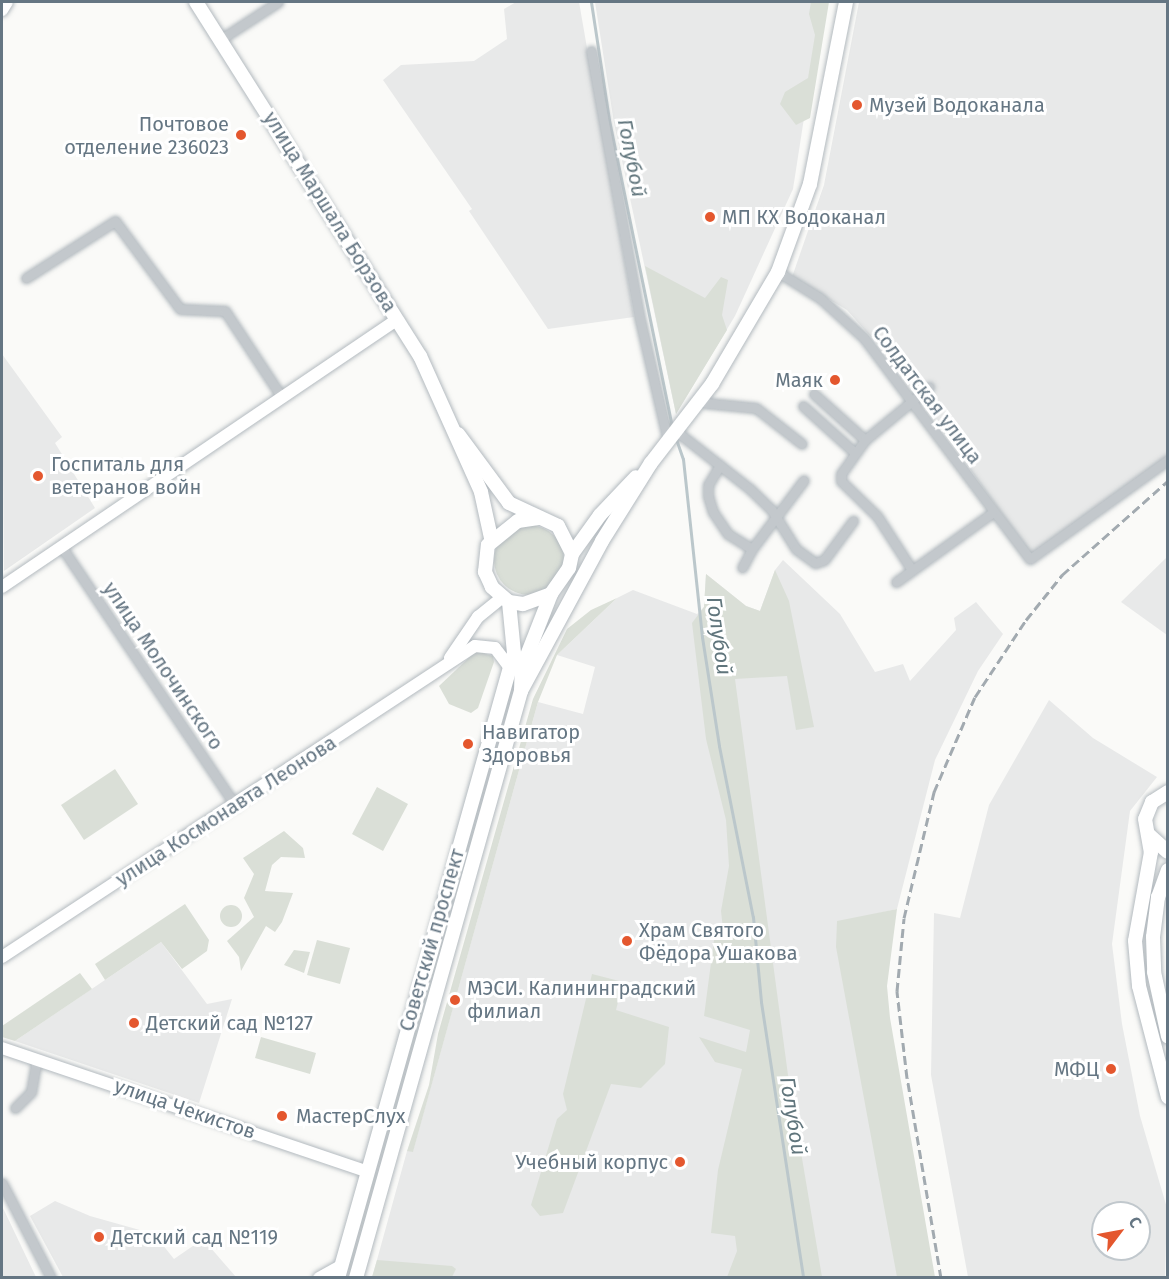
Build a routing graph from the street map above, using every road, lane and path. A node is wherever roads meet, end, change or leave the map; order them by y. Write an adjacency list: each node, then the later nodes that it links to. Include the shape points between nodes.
1 (7, 2): 5 (main road)
2 (196, 2): 6 (main road, улица Маршала Борзова)
3 (278, 2): 6 (street)
4 (846, 2): 8 (main road, Советский проспект, via 810,184)
5 (2, 10)
6 (221, 39): 10 (main road, улица Маршала Борзова)
7 (591, 51): 18 (street, via 640,320)
8 (778, 272): 14 (main road, Советский проспект); 15 (street, Солдатская улица, via 820,298 864,338)
9 (26, 278): 13 (street, via 116,221 180,309 225,310)
10 (397, 320): 13 (main road); 17 (main road, улица Маршала Борзова, via 420,356)
11 (929, 387): 15 (street)
12 (814, 394): 19 (street)
13 (281, 396): 31 (main road)
14 (704, 400): 18 (main road, Советский проспект); 20 (street, via 756,408)
15 (912, 402): 19 (street); 26 (street, Солдатская улица)
16 (803, 406): 21 (street)
17 (453, 428): 28 (main road, улица Маршала Борзова, via 509,503); 30 (main road, улица Маршала Борзова, via 481,492)
18 (674, 434): 23 (main road, Советский проспект); 24 (street)
19 (865, 440): 21 (street)
20 (802, 444)
21 (855, 453): 35 (street, via 841,474 841,481 877,516)
22 (1167, 460): 26 (street, Солдатская улица, via 1030,559)
23 (651, 463): 33 (main road, Советский проспект, via 600,515); 42 (main road, Советский проспект, via 549,634)
24 (720, 465): 27 (street); 32 (street, via 708,485 713,512 728,534)
25 (804, 480): 27 (street)
26 (992, 513): 35 (street)
27 (776, 517): 29 (street, via 796,549 815,563 824,560); 32 (street)
28 (540, 518): 30 (main road, via 518,521); 33 (main road, улица Маршала Борзова, via 558,525)
29 (853, 521)
30 (491, 538): 39 (main road, улица Маршала Борзова, via 484,556 485,572 492,587)
31 (61, 546): 37 (main road); 44 (street, улица Молочинского)
32 (752, 549): 34 (street)
33 (572, 554): 38 (main road, via 569,568)
34 (742, 568)
35 (912, 570): 36 (street)
36 (896, 582)
37 (2, 587)
38 (551, 594): 39 (main road, via 523,604); 42 (main road, Советский проспект, via 522,668)
39 (506, 600): 40 (main road, улица Космонавта Леонова, via 478,617); 41 (main road, Советский проспект, via 516,637)
40 (448, 661): 41 (main road, улица Космонавта Леонова, via 475,646 495,648); 44 (main road, улица Космонавта Леонова)
41 (510, 668): 54 (main road, Советский проспект)
42 (521, 691): 59 (main road, Советский проспект)
43 (1167, 792): 45 (main road, via 1152,802 1145,819)
44 (236, 806): 48 (main road, улица Космонавта Леонова)
45 (1149, 835): 46 (main road); 52 (main road, via 1151,852 1138,908 1136,965)
46 (1167, 852)
47 (1167, 870): 49 (main road, via 1158,897 1153,937 1154,972)
48 (2, 957)
49 (1167, 1036)
50 (2, 1048): 51 (main road, улица Чекистов)
51 (37, 1059): 53 (street, via 31,1092); 54 (main road, улица Чекистов)
52 (1167, 1097)
53 (15, 1108)
54 (368, 1172): 56 (main road, Советский проспект)
55 (2, 1183): 57 (street)
56 (340, 1271): 58 (main road)
57 (51, 1278)
58 (319, 1278)
59 (356, 1278)

